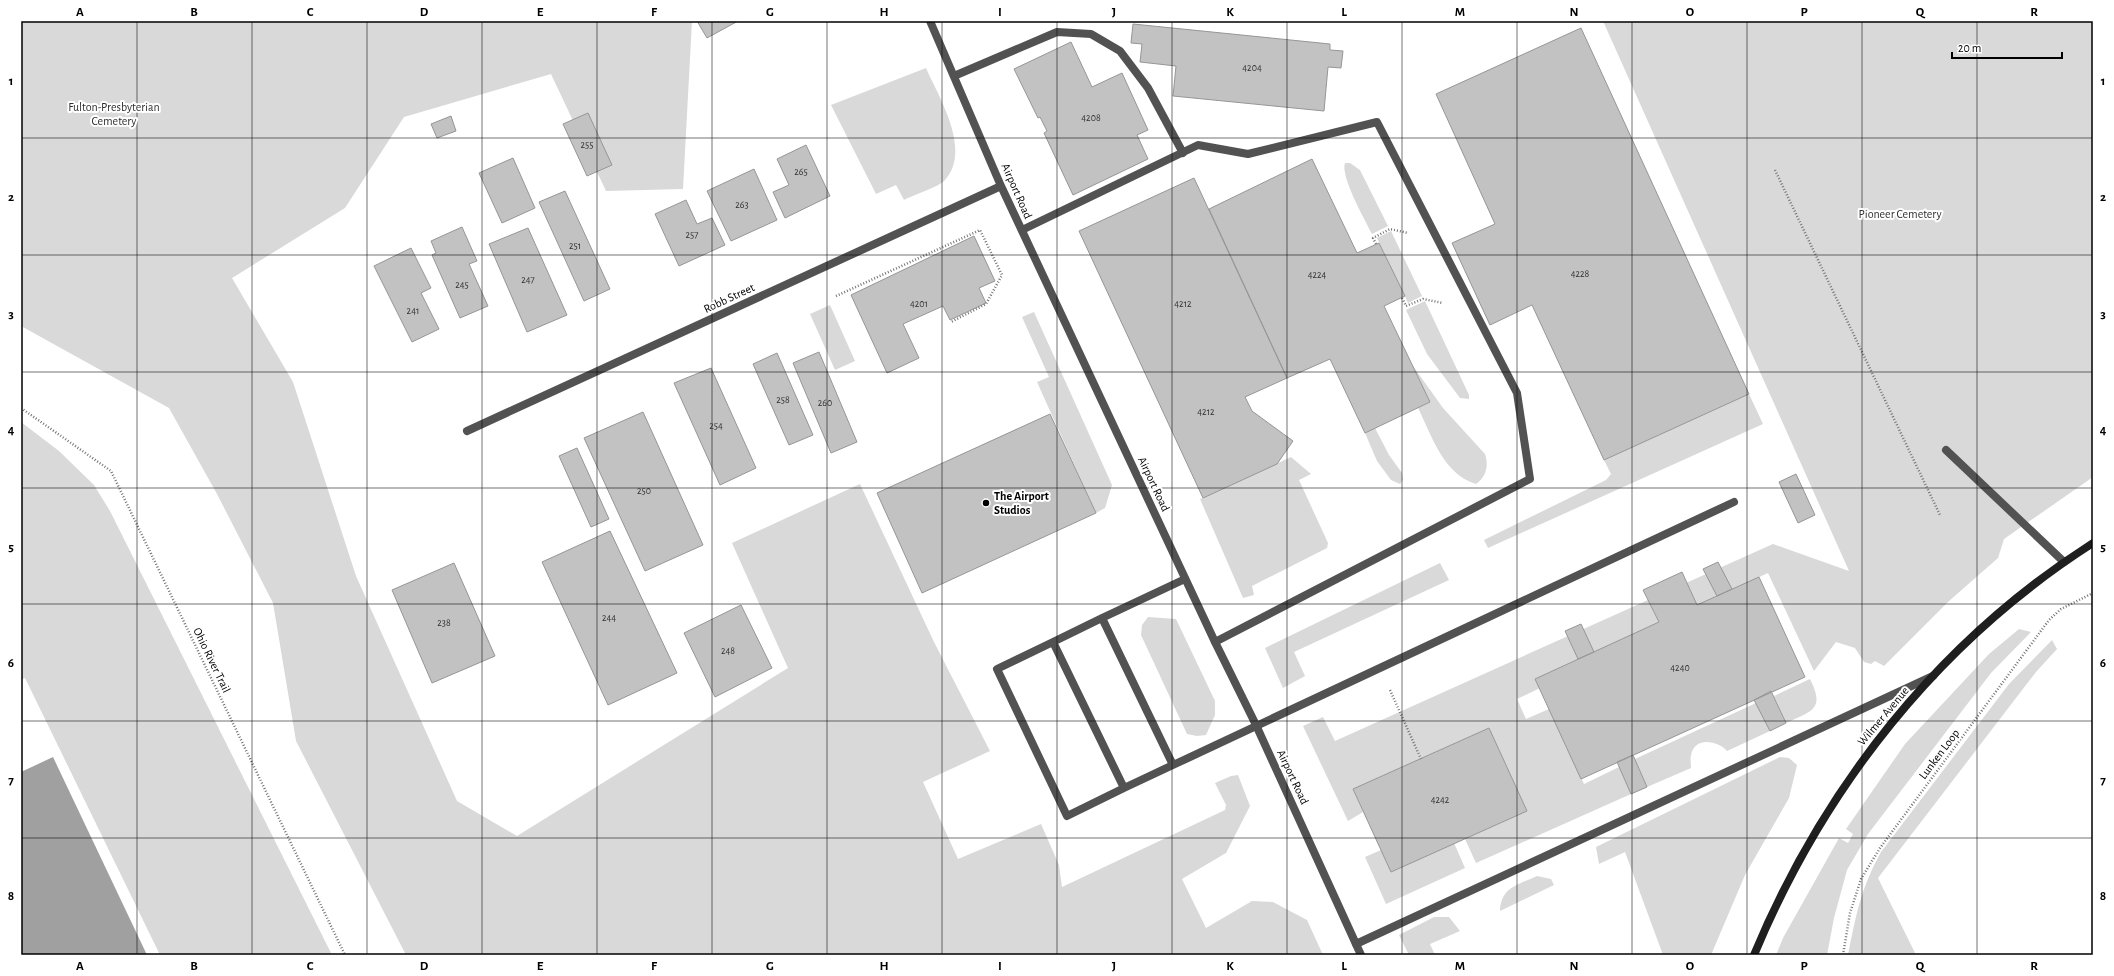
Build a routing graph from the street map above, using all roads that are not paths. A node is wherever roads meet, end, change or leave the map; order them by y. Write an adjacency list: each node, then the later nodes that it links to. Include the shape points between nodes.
1 (930, 21): 2 (street, Airport Road)
2 (954, 76): 3 (street, via 1057,32 1091,34 1120,51 1148,88); 4 (street, Airport Road)
3 (1183, 153): 5 (street); 14 (street, via 1198,145 1248,154 1377,122 1517,393 1530,479)
4 (1001, 186): 5 (street, Airport Road); 6 (street, Robb Street)
5 (1022, 230): 11 (street, Airport Road)
6 (467, 431)
7 (1946, 450): 10 (street)
8 (1734, 502): 16 (street)
9 (2093, 543): 10 (street, Wilmer Avenue)
10 (2064, 562): 15 (street, Wilmer Avenue, via 1979,630)
11 (1185, 579): 12 (street); 14 (street, Airport Road)
12 (1102, 618): 13 (street); 17 (street)
13 (1053, 642): 18 (street); 18 (street, via 996,669 1067,816)
14 (1215, 642): 16 (street, Airport Road)
15 (1934, 676): 19 (street); 21 (street, Wilmer Avenue, via 1908,702 1847,781 1810,839 1771,913)
16 (1256, 725): 17 (street); 19 (street, Airport Road)
17 (1173, 765): 18 (street)
18 (1124, 788)
19 (1356, 944): 20 (street, Airport Road)
20 (1361, 955)
21 (1754, 955)

